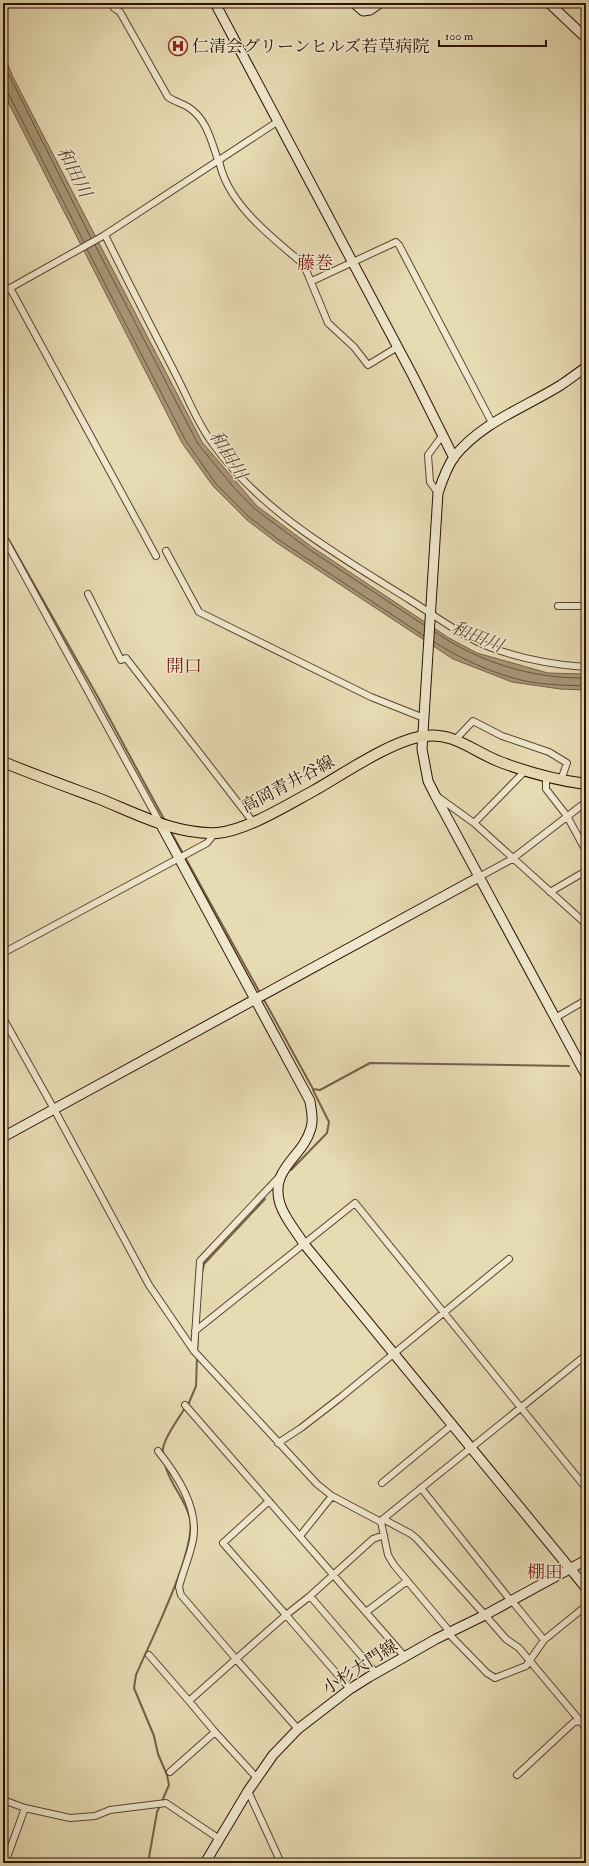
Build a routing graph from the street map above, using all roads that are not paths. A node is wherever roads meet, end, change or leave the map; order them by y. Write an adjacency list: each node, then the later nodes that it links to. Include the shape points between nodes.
1 (111, 3): 8 (street, via 120,12 168,97 188,107 204,122)
2 (215, 3): 7 (street)
3 (354, 3): 4 (street, via 363,11 370,10)
4 (380, 3)
5 (550, 3): 6 (street)
6 (586, 38)
7 (277, 122): 8 (street); 10 (street)
8 (219, 160): 9 (street); 11 (street, via 229,189 256,222 301,262)
9 (104, 235): 12 (street); 26 (street, via 198,419 212,444 228,463 278,512 340,556)
10 (352, 263): 11 (street); 14 (street); 16 (street, via 390,243 396,242 399,245)
11 (312, 281): 14 (street, via 328,324 354,347 368,365)
12 (10, 288): 13 (street); 22 (street)
13 (3, 292)
14 (396, 348): 17 (street, via 413,376)
15 (586, 367): 18 (street, via 561,385 502,417 473,437)
16 (491, 421)
17 (442, 436): 18 (street); 19 (street, via 428,455 430,482)
18 (454, 458): 19 (street)
19 (438, 493): 26 (street)
20 (3, 536): 40 (street)
21 (166, 551): 28 (street, via 199,612 371,698)
22 (156, 556)
23 (88, 594): 39 (street, via 121,660 126,658)
24 (558, 606): 25 (street)
25 (586, 606)
26 (430, 613): 27 (street, via 464,635 492,648 545,663); 28 (street)
27 (586, 667)
28 (424, 718): 29 (street)
29 (424, 736): 30 (main road, 高岡青井谷線, via 444,736); 36 (street, via 424,764); 39 (main road, 高岡青井谷線, via 402,742 369,758)
30 (454, 740): 32 (main road, 高岡青井谷線); 34 (street, via 473,721 502,736 549,752 567,762)
31 (3, 762): 40 (main road, 高岡青井谷線)
32 (524, 771): 33 (main road, 高岡青井谷線); 41 (street)
33 (546, 777): 34 (main road, 高岡青井谷線); 38 (street, via 546,789)
34 (561, 780): 35 (main road, 高岡青井谷線)
35 (586, 784)
36 (435, 795): 41 (street); 47 (street)
37 (586, 802): 38 (street)
38 (567, 816): 43 (street); 45 (street)
39 (253, 822): 42 (main road, 高岡青井谷線, via 233,830)
40 (160, 823): 42 (main road, 高岡青井谷線, via 179,830); 44 (street)
41 (474, 823): 45 (street)
42 (215, 833): 44 (street, via 207,843)
43 (586, 851)
44 (178, 858): 50 (street); 51 (street)
45 (512, 859): 47 (street); 48 (street)
46 (586, 871): 48 (street)
47 (479, 877): 51 (street); 54 (street)
48 (550, 892): 49 (street)
49 (586, 924)
50 (3, 953)
51 (255, 999): 56 (street); 58 (street, via 310,1101 311,1129)
52 (586, 1000): 54 (street)
53 (3, 1018): 56 (street)
54 (555, 1018): 55 (street)
55 (586, 1075)
56 (54, 1109): 57 (street); 63 (street, via 149,1285)
57 (3, 1137)
58 (281, 1174): 59 (street, via 278,1189 280,1204 286,1218); 62 (street, via 200,1261)
59 (304, 1244): 61 (street, via 356,1203); 62 (street); 64 (street)
60 (509, 1259): 61 (street)
61 (444, 1313): 64 (street); 67 (street)
62 (195, 1331): 63 (street)
63 (194, 1350): 69 (street)
64 (394, 1353): 68 (street); 69 (street, via 312,1420)
65 (586, 1355): 67 (street)
66 (184, 1405): 76 (street)
67 (521, 1409): 70 (street); 74 (street)
68 (452, 1425): 70 (street); 72 (street)
69 (278, 1443): 75 (street)
70 (471, 1448): 73 (street); 81 (street)
71 (158, 1451): 95 (street, via 179,1483 192,1508 194,1520 193,1539 179,1587 181,1594)
72 (382, 1483)
73 (421, 1488): 77 (street); 86 (street)
74 (586, 1488)
75 (332, 1496): 77 (street); 79 (street)
76 (269, 1500): 79 (street); 89 (street, via 223,1543)
77 (382, 1520): 78 (street); 90 (street, via 417,1539)
78 (384, 1535): 82 (street, via 374,1539); 83 (street, via 388,1555)
79 (300, 1536): 82 (street)
80 (586, 1560): 81 (street, 小杉大門線)
81 (570, 1568): 84 (street); 86 (street, 小杉大門線)
82 (334, 1575): 85 (street); 88 (street)
83 (407, 1581): 88 (street); 91 (street)
84 (586, 1588)
85 (310, 1596): 89 (street); 97 (street)
86 (512, 1601): 90 (street, 小杉大門線); 92 (street)
87 (586, 1606): 92 (street)
88 (366, 1612): 94 (street)
89 (286, 1615): 95 (street); 98 (street)
90 (485, 1615): 91 (street, 小杉大門線); 96 (street)
91 (449, 1632): 94 (street, 小杉大門線); 96 (street, via 487,1673 495,1678 526,1666)
92 (544, 1640): 96 (street)
93 (150, 1655): 99 (street)
94 (405, 1657): 97 (street, 小杉大門線)
95 (236, 1659): 99 (street); 102 (street)
96 (529, 1661): 100 (street)
97 (376, 1673): 98 (street, 小杉大門線)
98 (350, 1689): 102 (street, 小杉大門線)
99 (189, 1701): 103 (street)
100 (583, 1721): 101 (street); 105 (street, via 574,1722)
101 (586, 1728)
102 (298, 1729): 106 (street, 小杉大門線, via 273,1755)
103 (215, 1732): 104 (street); 106 (street)
104 (170, 1772)
105 (516, 1775)
106 (257, 1778): 107 (street, 小杉大門線)
107 (248, 1791): 110 (street, 小杉大門線); 113 (street)
108 (3, 1800): 109 (street)
109 (25, 1808): 110 (street, via 70,1818 166,1803); 111 (street)
110 (218, 1838): 112 (street, 小杉大門線)
111 (5, 1863)
112 (205, 1863)
113 (281, 1863)

